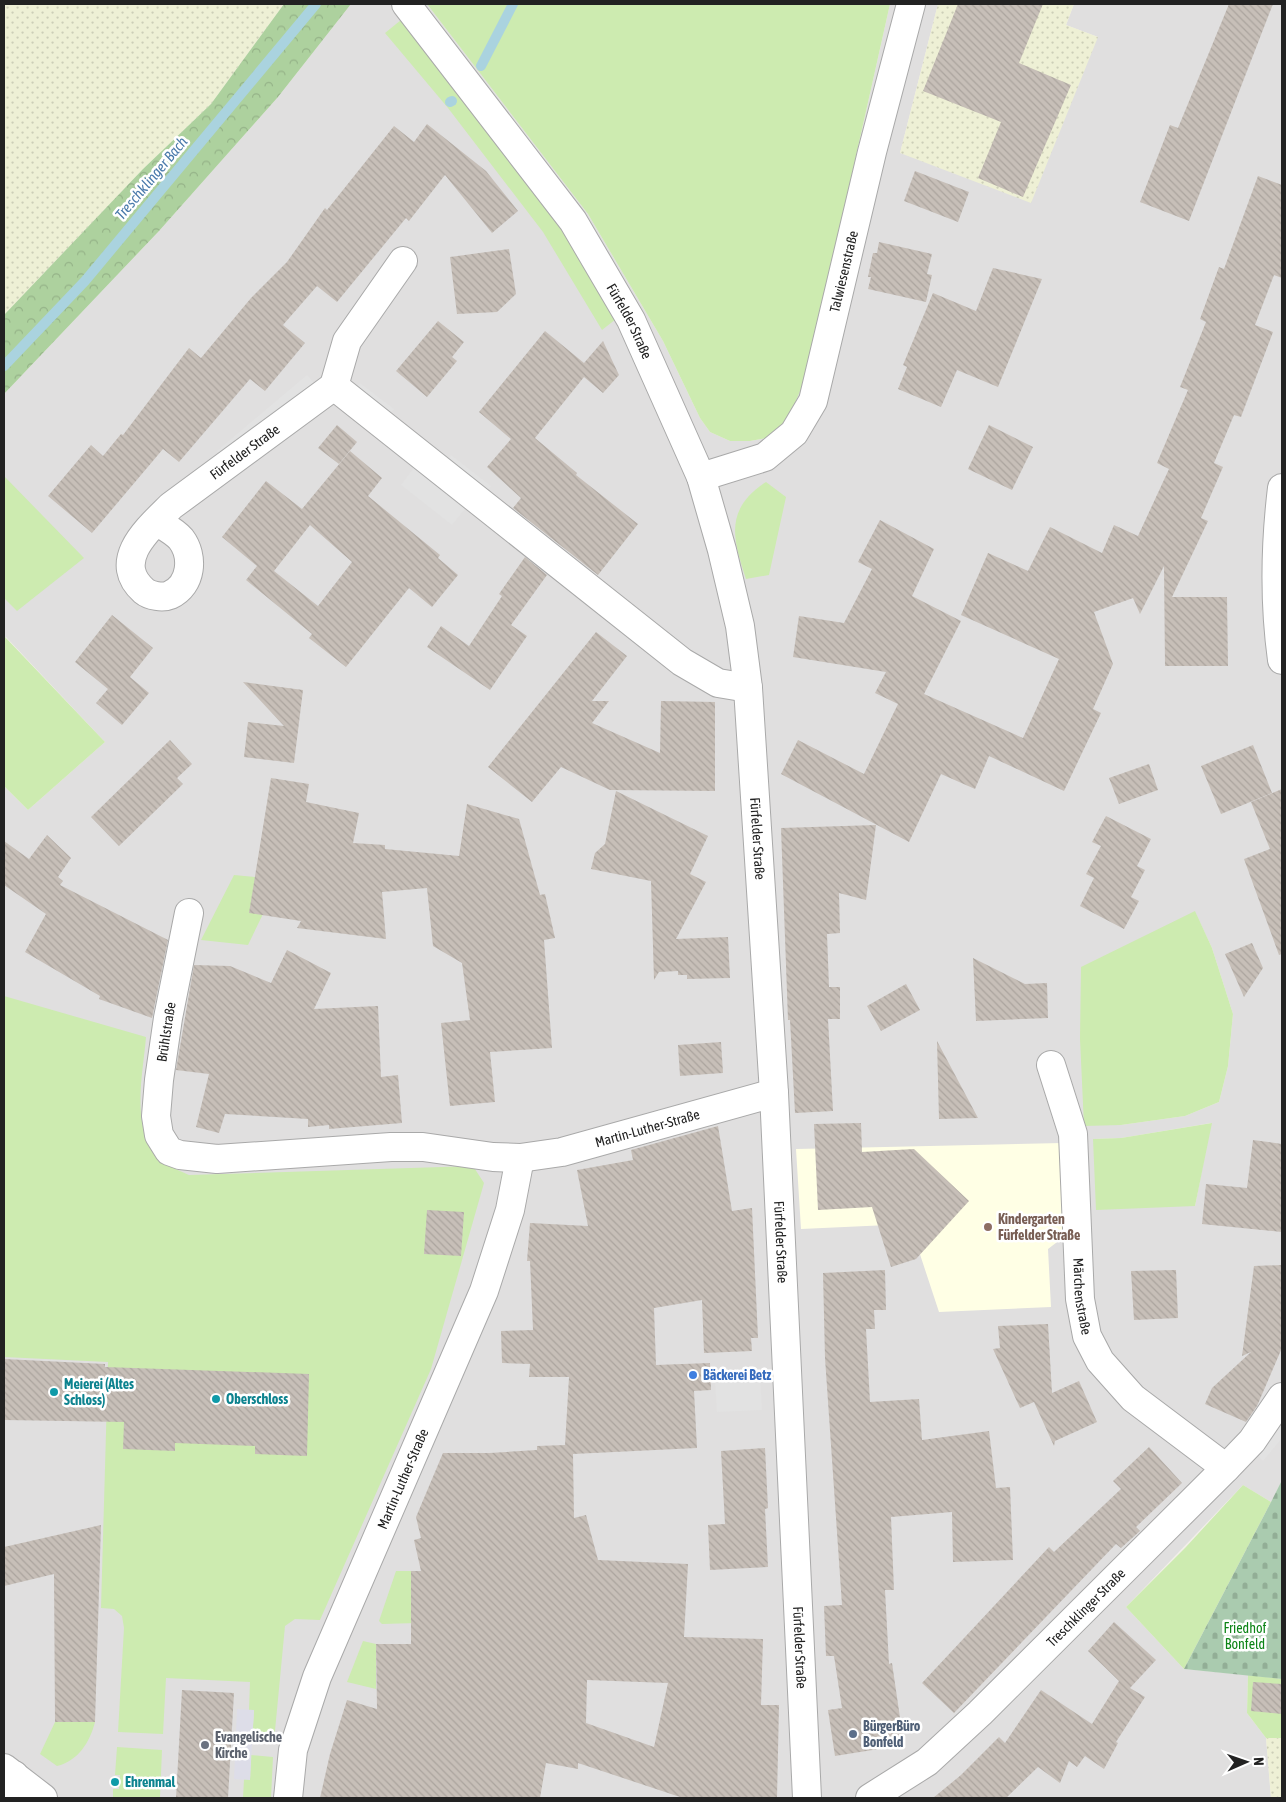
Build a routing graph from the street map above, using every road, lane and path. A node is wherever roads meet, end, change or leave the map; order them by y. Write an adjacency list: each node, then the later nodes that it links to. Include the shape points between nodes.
1 (406, 4): 5 (street, Fürfelder Straße, via 573,221 631,320)
2 (911, 4): 5 (street, Talwiesenstraße, via 813,401 794,433 765,457)
3 (403, 261): 4 (street, via 347,341)
4 (334, 386): 7 (street, Fürfelder Straße); 9 (street, via 682,662 718,683)
5 (701, 477): 9 (street, Fürfelder Straße, via 740,626)
6 (1282, 488): 8 (street, via 1276,534 1276,618)
7 (156, 520)
8 (1282, 660)
9 (748, 688): 12 (street, Fürfelder Straße)
10 (189, 912): 13 (street, Brühlstraße, via 159,1080 156,1116)
11 (1051, 1064): 16 (street, Märchenstraße, via 1073,1134 1080,1299 1087,1336 1100,1361 1133,1398)
12 (774, 1093): 14 (street, Martin-Luther-Straße, via 562,1152); 20 (street, Fürfelder Straße)
13 (168, 1151): 14 (street, Martin-Luther-Straße, via 217,1159 423,1147)
14 (520, 1158): 19 (street, Martin-Luther-Straße, via 510,1210 484,1291 314,1685 293,1750)
15 (1282, 1397): 16 (street, Treschklinger Straße, via 1252,1441)
16 (1226, 1468): 21 (street, Treschklinger Straße, via 967,1725 927,1762)
17 (7, 1779): 18 (street)
18 (42, 1798)
19 (288, 1798)
20 (807, 1798)
21 (870, 1798)

